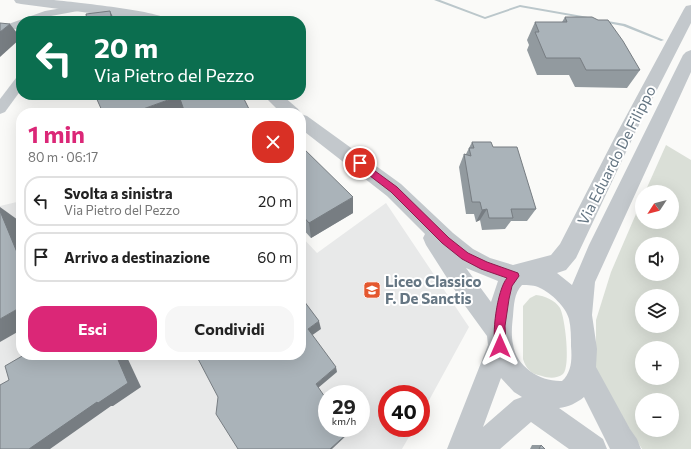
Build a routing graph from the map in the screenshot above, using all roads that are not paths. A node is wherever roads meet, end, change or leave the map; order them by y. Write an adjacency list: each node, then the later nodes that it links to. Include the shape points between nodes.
1 (20, 0): 2 (street)
2 (74, 8): 4 (street); 5 (street); 6 (street)
3 (691, 9): 16 (street, Via Eduardo De Filippo, via 568,251 558,263)
4 (41, 16)
5 (68, 16)
6 (145, 16)
7 (16, 25): 8 (street)
8 (0, 31)
9 (691, 55): 17 (street, Via Eduardo De Filippo, via 584,282)
10 (16, 88): 13 (street)
11 (277, 100): 12 (street)
12 (286, 108)
13 (0, 109)
14 (306, 124): 15 (street, via 394,190)
15 (418, 214): 16 (street, via 465,256 484,266); 18 (street)
16 (516, 275): 17 (street, via 530,274 548,280 567,296); 18 (street, via 508,284 504,299)
17 (580, 315): 19 (street, via 585,358)
18 (500, 339): 19 (street, via 505,361 520,382 541,392 560,395 572,391); 20 (street)
19 (583, 369): 23 (street)
20 (461, 449)
21 (480, 449): 22 (street, via 524,410 532,408)
22 (593, 449)
23 (627, 449)

